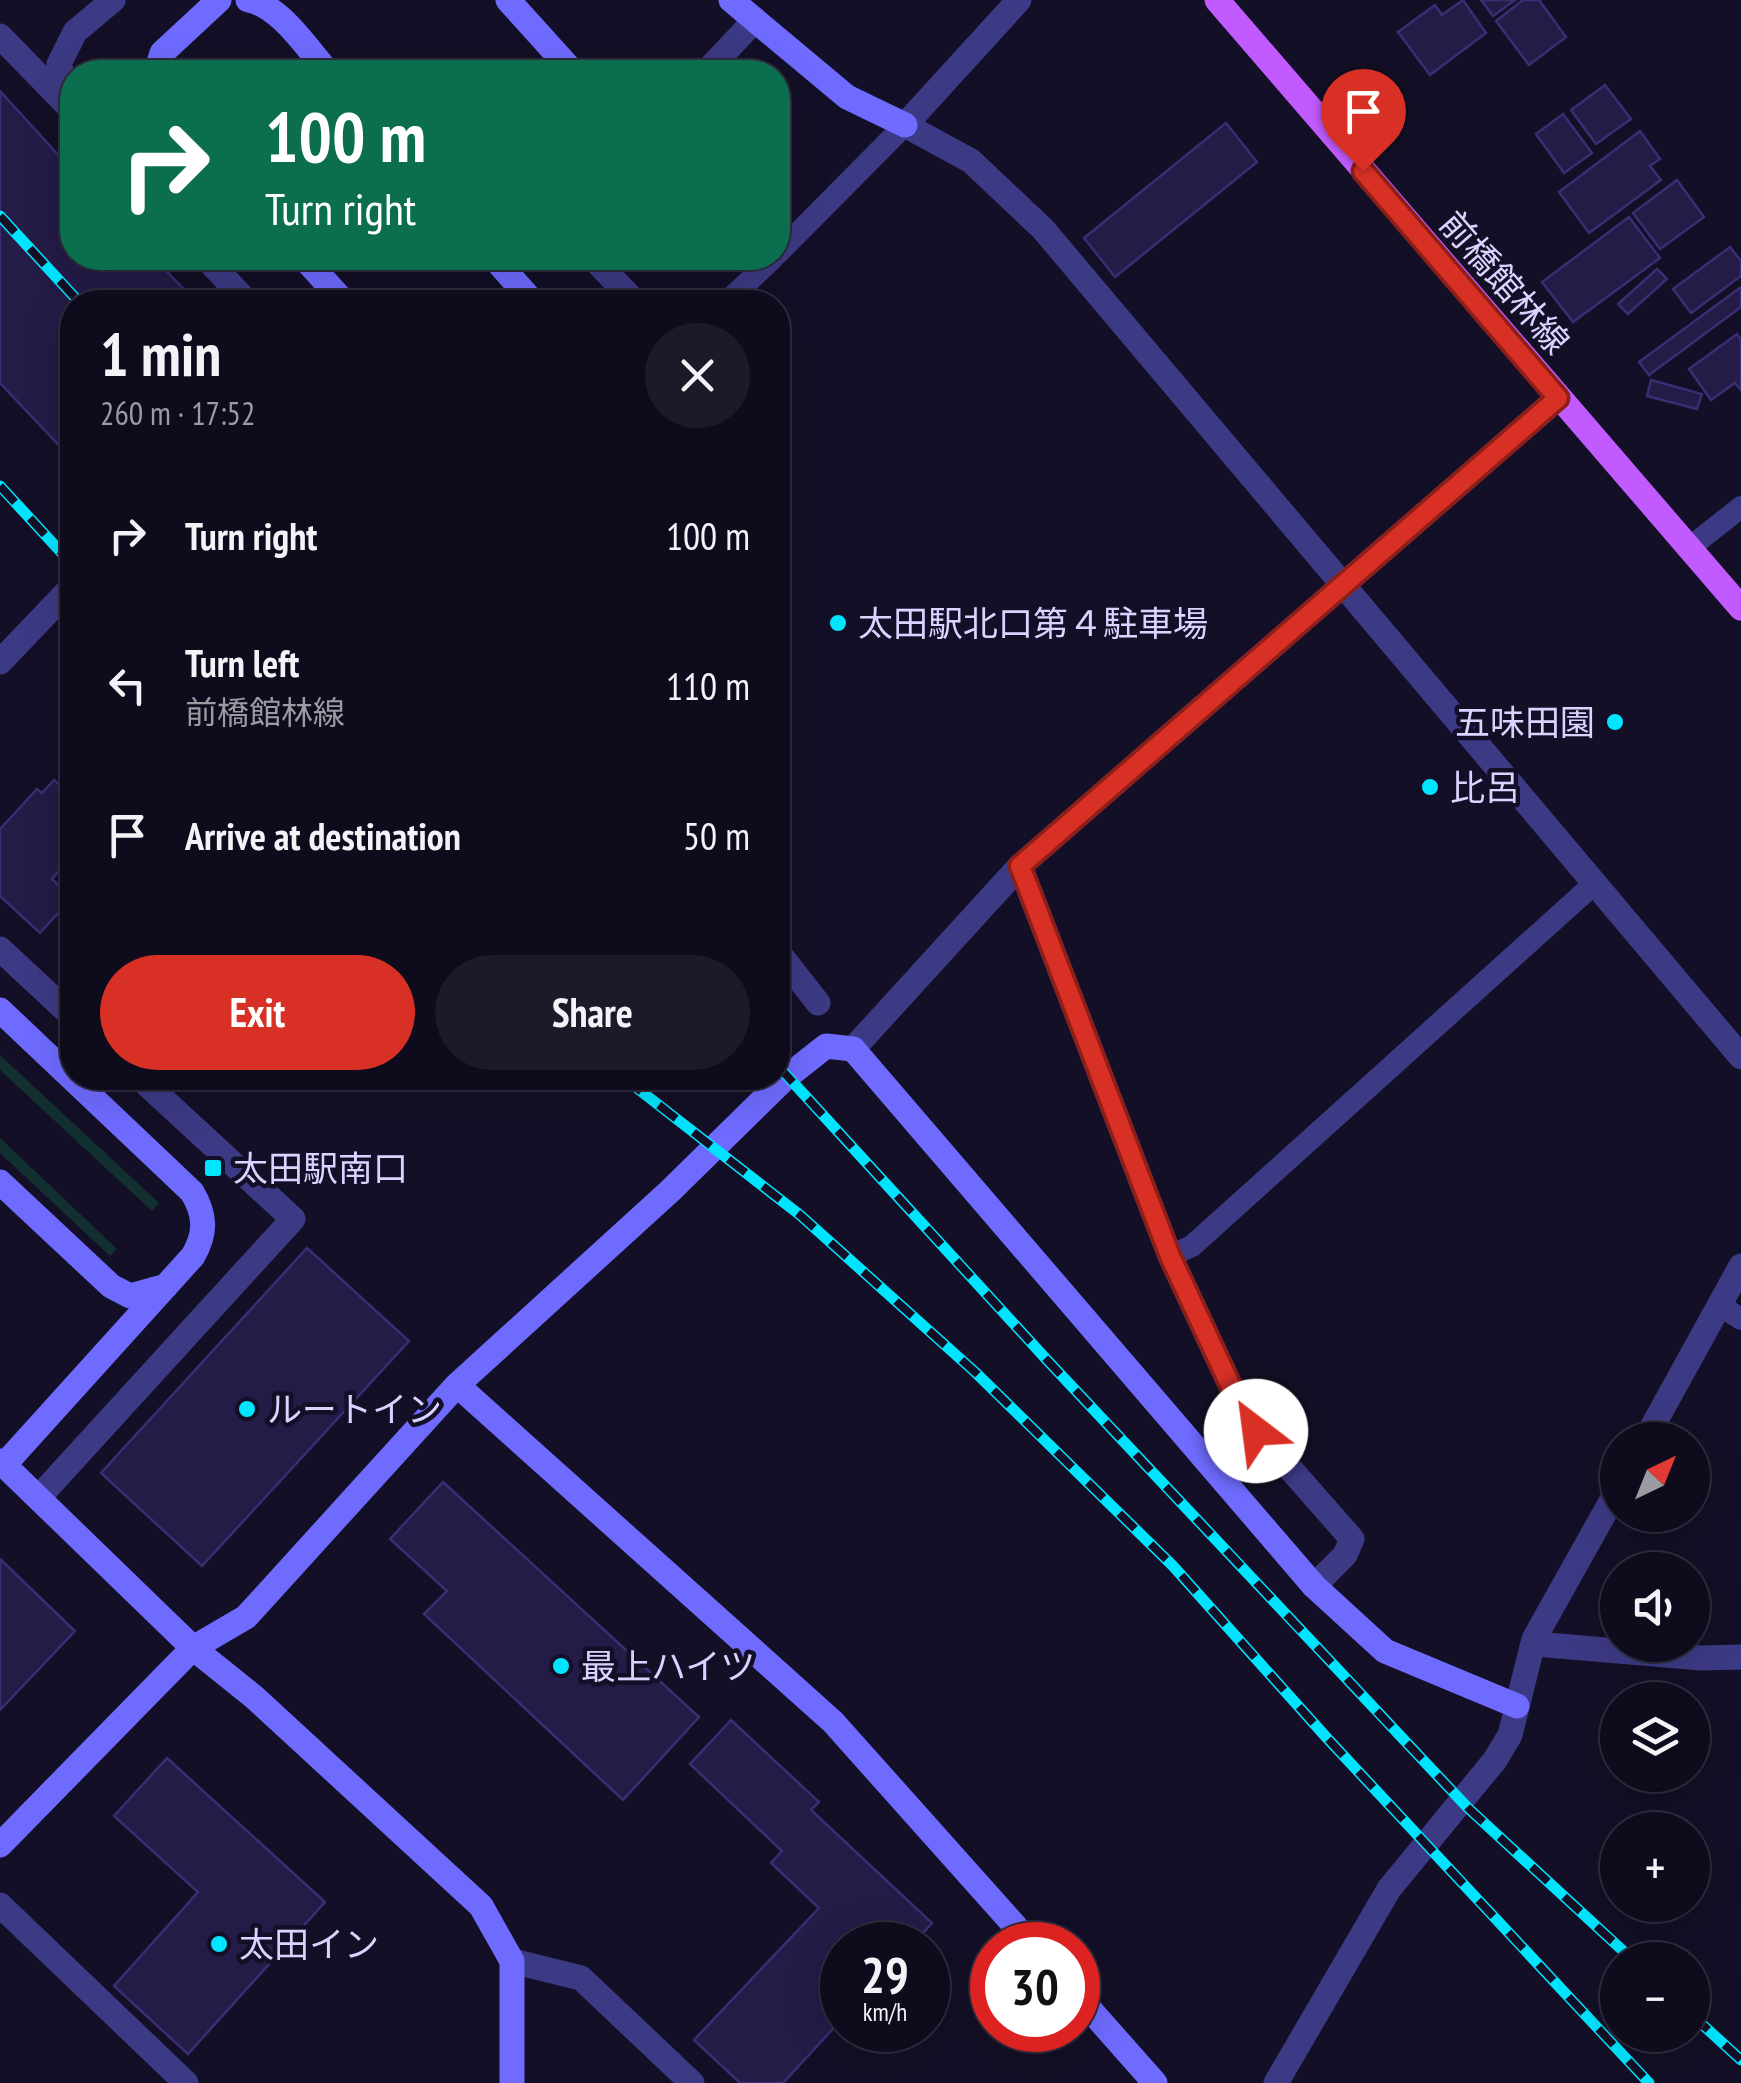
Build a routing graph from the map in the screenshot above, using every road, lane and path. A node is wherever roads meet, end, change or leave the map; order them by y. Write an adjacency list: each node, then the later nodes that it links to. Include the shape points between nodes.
1 (113, 0): 11 (street, via 75,32)
2 (233, 0): 8 (street)
3 (248, 0): 13 (street, via 277,16)
4 (508, 0): 14 (street)
5 (731, 0): 9 (street)
6 (1018, 0): 17 (street)
7 (1217, 0): 29 (main road, 前橋館林線)
8 (213, 5): 12 (street)
9 (755, 20): 15 (street); 17 (street, via 847,97)
10 (0, 36): 16 (street)
11 (61, 60)
12 (160, 60)
13 (317, 60)
14 (562, 60)
15 (717, 60)
16 (60, 98)
17 (905, 125): 18 (lane); 32 (street, via 971,162 1043,230)
18 (790, 240)
19 (217, 270): 24 (street)
20 (315, 270): 25 (street)
21 (505, 270): 26 (street)
22 (604, 270): 27 (street)
23 (760, 270): 28 (lane)
24 (236, 290)
25 (333, 290)
26 (522, 290)
27 (624, 290)
28 (740, 290)
29 (1558, 398): 31 (main road, 前橋館林線); 32 (street)
30 (1741, 507): 31 (lane)
31 (1688, 549): 34 (main road, 前橋館林線)
32 (1342, 585): 36 (street); 37 (street)
33 (60, 600): 35 (street)
34 (1741, 608)
35 (0, 662)
36 (1020, 866): 43 (street); 51 (street)
37 (1595, 883): 44 (street); 51 (lane, via 1192,1246)
38 (0, 949): 41 (street)
39 (790, 967): 40 (street)
40 (818, 1003)
41 (60, 1005)
42 (0, 1010): 45 (street)
43 (853, 1049): 46 (street, via 826,1046); 60 (street)
44 (1741, 1056)
45 (60, 1067)
46 (790, 1074)
47 (84, 1090): 53 (street, via 192,1192 204,1214 200,1244)
48 (153, 1090): 58 (street, via 293,1218)
49 (772, 1090): 55 (street)
50 (0, 1182): 53 (street, via 111,1286 130,1296)
51 (1170, 1256): 60 (street, via 1256,1431 1352,1538 1346,1555)
52 (1741, 1266): 54 (street)
53 (166, 1286): 57 (street)
54 (1731, 1312): 56 (street)
55 (457, 1385): 62 (street, via 246,1616); 67 (street, via 832,1722)
56 (1657, 1422)
57 (2, 1463): 58 (street)
58 (39, 1497): 62 (street)
59 (1600, 1522): 61 (street)
60 (1314, 1586): 64 (street, via 1384,1651)
61 (1534, 1638): 63 (street, via 1547,1645); 64 (street)
62 (193, 1648): 65 (street); 68 (street, via 482,1906)
63 (1741, 1657)
64 (1517, 1706): 74 (street, via 1496,1760 1389,1889)
65 (0, 1845)
66 (0, 1905): 70 (street)
67 (1011, 1922)
68 (512, 1962): 71 (street); 72 (street, via 581,1978)
69 (1100, 2021): 73 (street)
70 (186, 2083)
71 (512, 2083)
72 (692, 2083)
73 (1155, 2083)
74 (1276, 2083)

